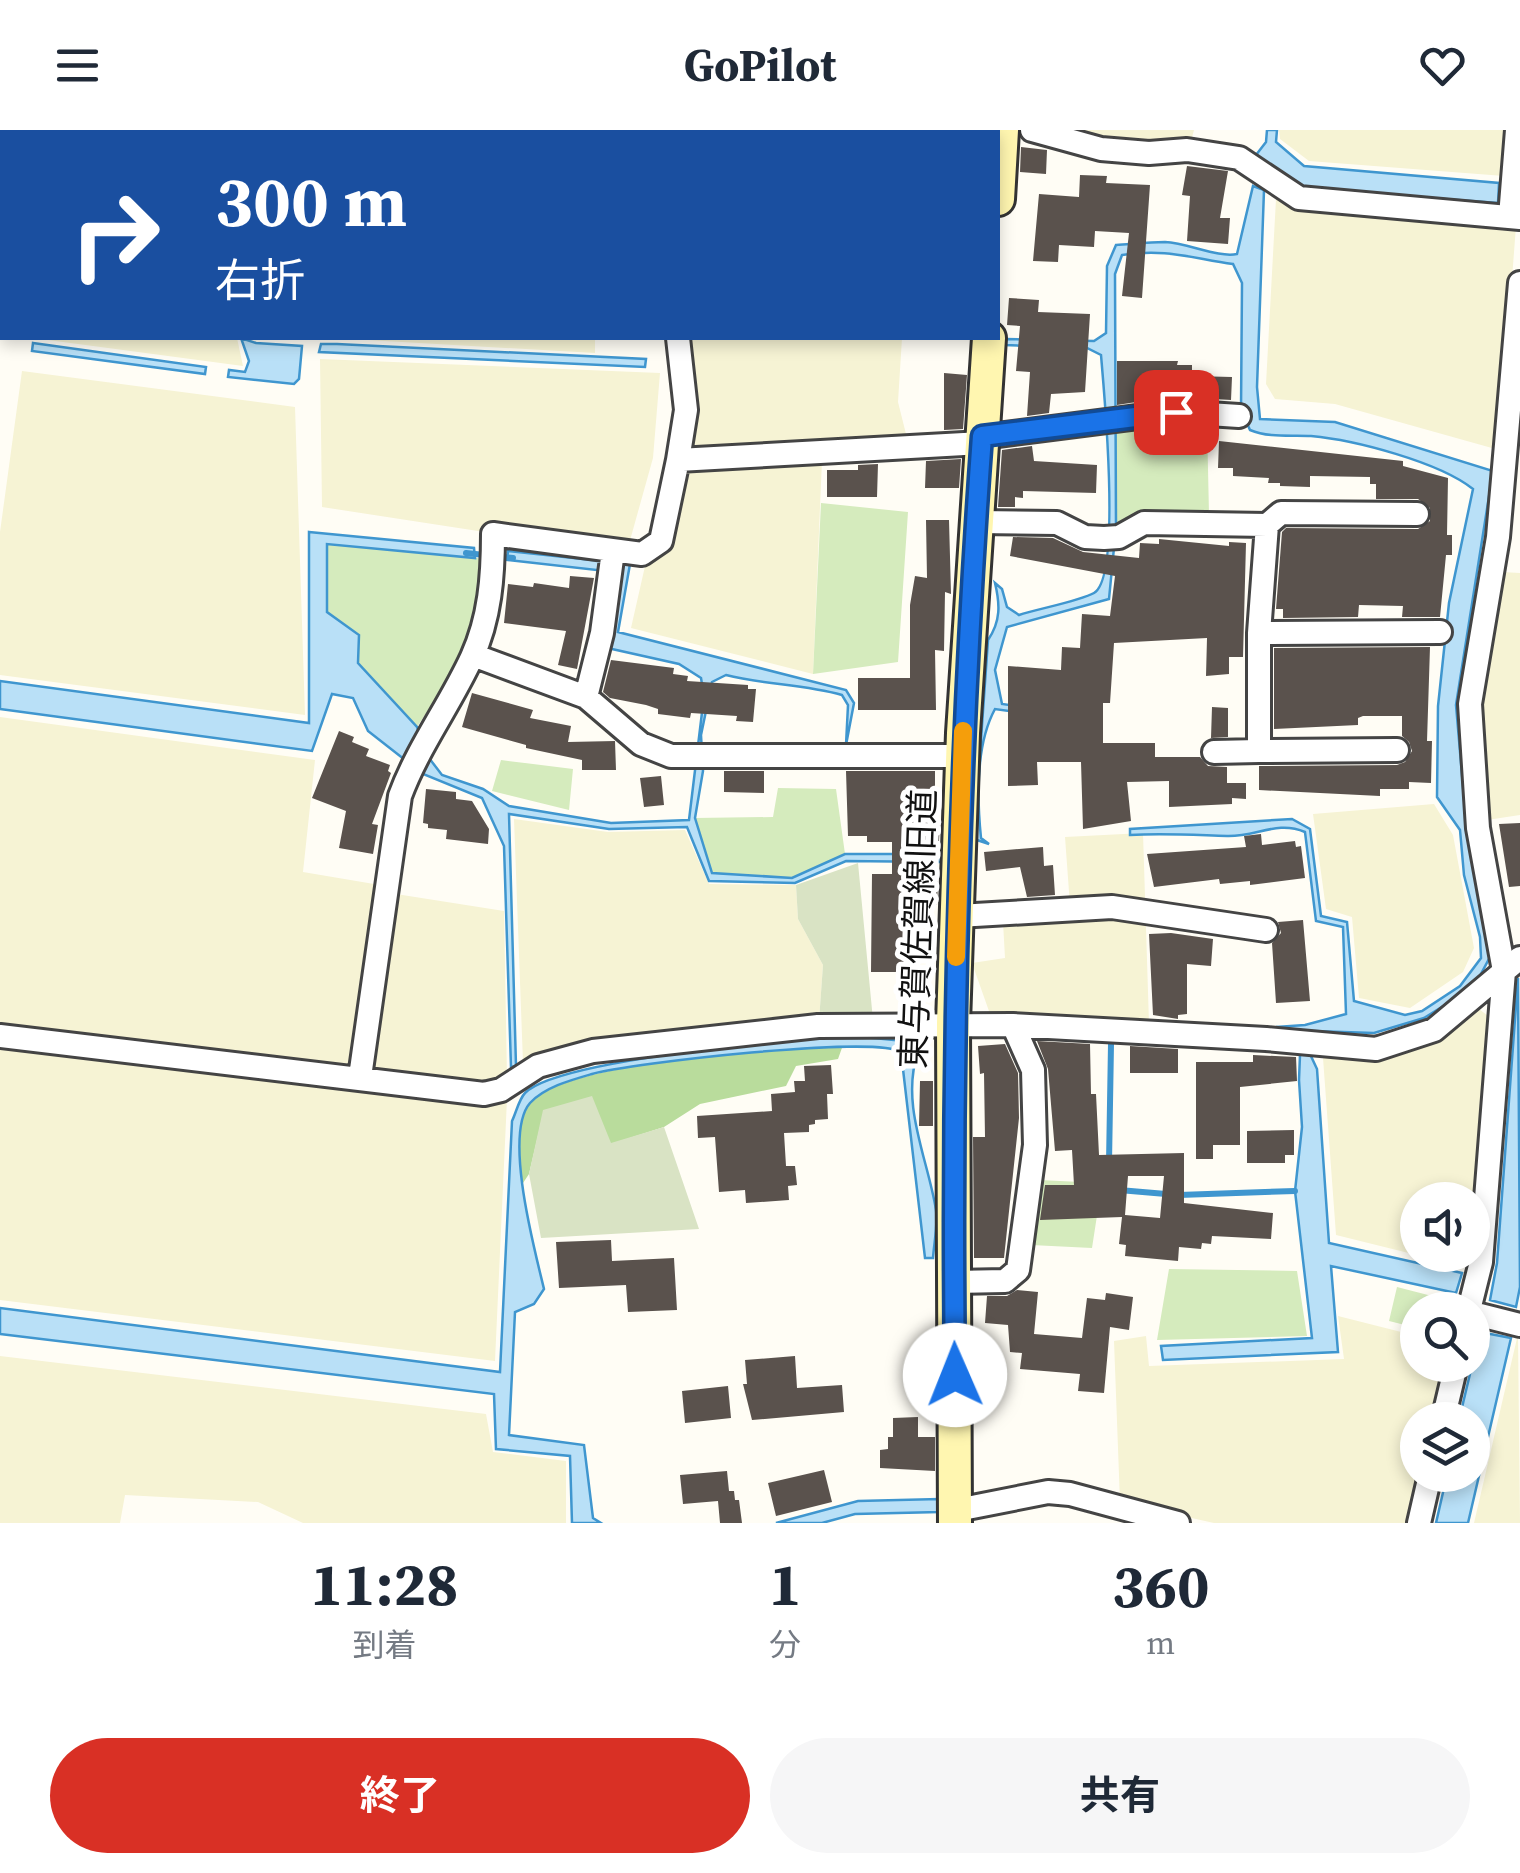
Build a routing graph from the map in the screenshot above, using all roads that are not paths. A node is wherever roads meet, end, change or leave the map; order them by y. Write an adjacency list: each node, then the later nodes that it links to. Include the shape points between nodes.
1 (1002, 130): 4 (main road)
2 (1032, 130): 5 (street, via 1101,149 1238,158 1299,198)
3 (1517, 130): 5 (street)
4 (1000, 164)
5 (1515, 218)
6 (1520, 283): 26 (street, via 1498,538 1470,704 1478,828)
7 (678, 340): 11 (street, via 686,410)
8 (988, 340): 10 (main road, 東与賀佐賀線旧道)
9 (1240, 416): 10 (street, via 1176,412)
10 (982, 440): 11 (street); 13 (main road, 東与賀佐賀線旧道)
11 (678, 460): 15 (street, via 662,541)
12 (1417, 514): 14 (street, via 1281,513)
13 (976, 522): 14 (street, via 1058,522 1086,538 1112,538 1144,523); 23 (main road, 東与賀佐賀線旧道)
14 (1266, 525): 17 (street)
15 (611, 561): 18 (street, via 493,534 490,601); 19 (street)
16 (1440, 632): 17 (street)
17 (1259, 634): 21 (street)
18 (473, 655): 19 (street); 30 (street, via 400,796)
19 (586, 697): 23 (street, via 641,744 671,756)
20 (1397, 750): 21 (street)
21 (1259, 751): 22 (street)
22 (1214, 752)
23 (963, 756): 24 (main road, 東与賀佐賀線旧道)
24 (958, 916): 25 (street, via 1112,907); 27 (main road, 東与賀佐賀線旧道)
25 (1266, 930)
26 (1512, 964): 28 (street, via 1460,1010 1411,1040 1356,1050); 32 (street)
27 (953, 1023): 28 (street); 30 (street, via 818,1026 593,1052 538,1066 484,1094); 31 (main road, 東与賀佐賀線旧道)
28 (1013, 1025): 31 (street, via 1033,1070 1035,1145 1018,1270 1006,1281)
29 (0, 1036): 30 (street)
30 (360, 1077)
31 (954, 1282): 36 (main road, 東与賀佐賀線旧道)
32 (1474, 1292)
33 (1490, 1317): 34 (street)
34 (1520, 1325)
35 (1426, 1492): 38 (street)
36 (956, 1516): 37 (street, via 1048,1492)
37 (1178, 1523)
38 (1419, 1523)

